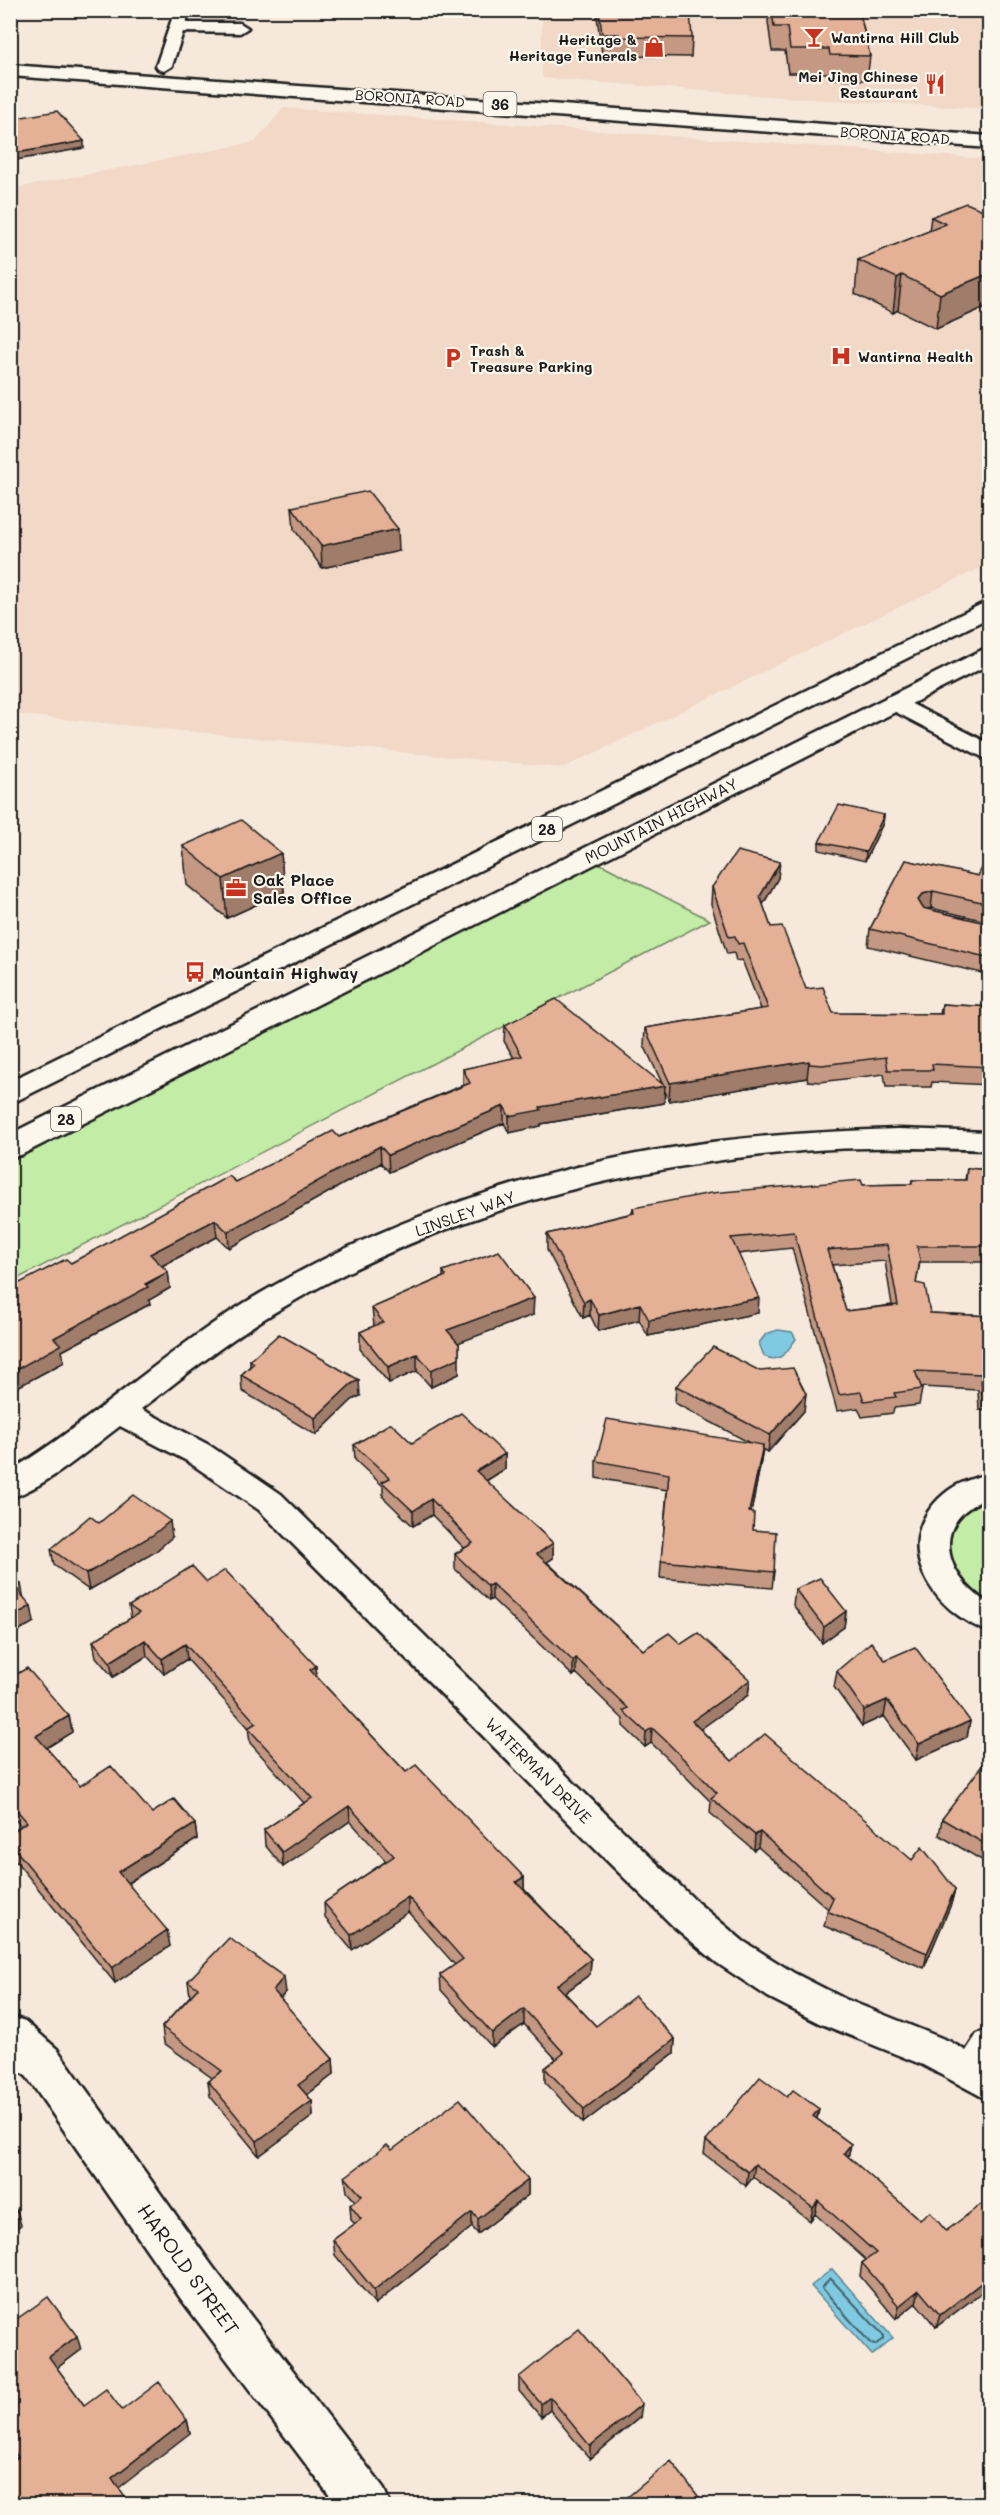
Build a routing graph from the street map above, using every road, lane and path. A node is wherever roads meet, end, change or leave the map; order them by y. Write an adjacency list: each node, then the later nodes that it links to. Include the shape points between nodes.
1 (183, 10): 2 (street)
2 (180, 27): 3 (street); 5 (street)
3 (240, 28)
4 (10, 55): 5 (main road, BORONIA ROAD / 36)
5 (164, 66): 7 (main road, BORONIA ROAD / 36)
6 (10, 70): 9 (main road, BORONIA ROAD / 36)
7 (865, 114): 8 (main road, BORONIA ROAD / 36); 9 (main road)
8 (898, 116)
9 (859, 133): 10 (main road, BORONIA ROAD / 36)
10 (990, 142)
11 (990, 608): 15 (main road, 28)
12 (990, 654): 13 (main road, MOUNTAIN HIGHWAY / 28)
13 (894, 702): 14 (street); 17 (main road, MOUNTAIN HIGHWAY / 28)
14 (990, 754)
15 (104, 1048): 16 (main road, 28); 17 (main road)
16 (63, 1068): 17 (main road); 18 (main road, 28)
17 (121, 1091): 20 (main road, MOUNTAIN HIGHWAY / 28)
18 (10, 1094)
19 (990, 1141): 21 (street, LINSLEY WAY, via 839,1140 741,1148 578,1177 504,1197 425,1226 297,1286 223,1332)
20 (10, 1147)
21 (120, 1412): 23 (street, LINSLEY WAY, via 49,1464); 26 (street, WATERMAN DRIVE, via 198,1453 270,1502 603,1834 730,1952 832,2011)
22 (990, 1485): 24 (street, via 975,1488 950,1504 936,1527 933,1551 938,1572 953,1595)
23 (10, 1486)
24 (990, 1619)
25 (10, 2035): 27 (main road, HAROLD STREET, via 42,2062 197,2283)
26 (984, 2068)
27 (366, 2505)

